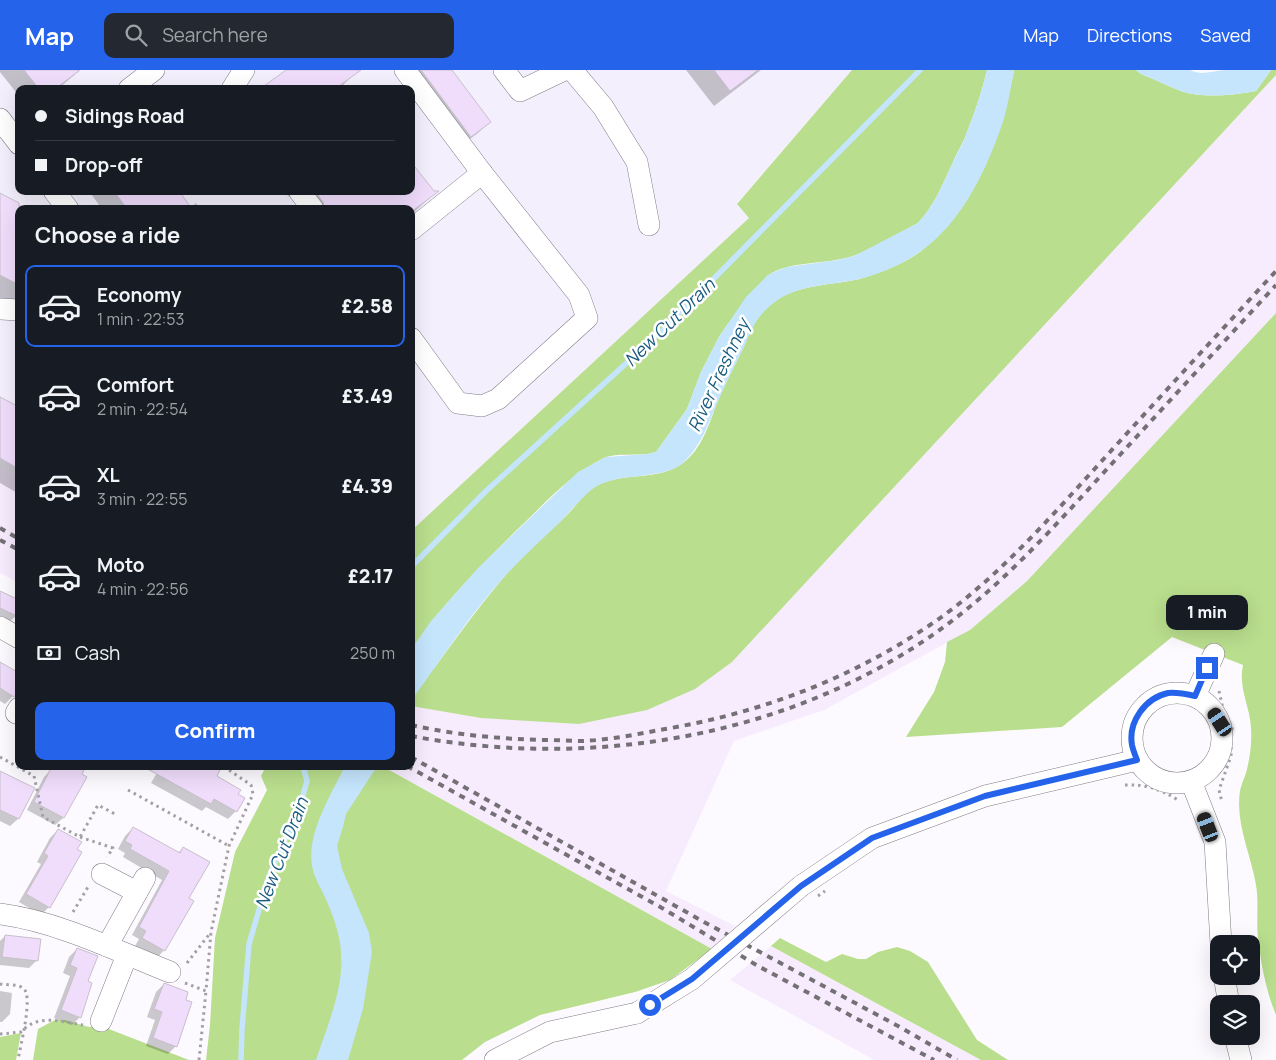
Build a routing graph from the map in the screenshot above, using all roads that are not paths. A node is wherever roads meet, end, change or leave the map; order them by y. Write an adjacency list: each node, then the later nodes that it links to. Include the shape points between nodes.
1 (244, 70): 6 (street)
2 (405, 70): 9 (street)
3 (504, 70): 4 (street, via 520,90)
4 (564, 70)
5 (572, 70): 12 (street, via 603,107 637,162)
6 (235, 85)
7 (0, 119): 8 (street)
8 (15, 139)
9 (482, 173): 13 (street); 16 (street, via 579,295 587,318 498,399 482,406 458,403)
10 (57, 195): 11 (street)
11 (65, 205)
12 (648, 225)
13 (415, 227)
14 (0, 309): 15 (street)
15 (15, 310)
16 (415, 344)
17 (0, 627): 18 (street)
18 (15, 636)
19 (1214, 654): 20 (street)
20 (1195, 696): 21 (street, via 1179,692 1167,694 1152,700 1138,715 1132,729 1132,745); 22 (street, via 1208,705 1220,722 1222,748 1216,762)
21 (1137, 760): 22 (street, via 1160,780 1176,784); 30 (street, bridge, via 985,796 872,838 801,886 692,979 636,1013 550,1032)
22 (1191, 782): 25 (street, via 1215,842)
23 (102, 874): 26 (street, via 141,885)
24 (0, 914): 26 (street, via 30,919)
25 (1220, 935)
26 (117, 951): 27 (street); 28 (street)
27 (177, 974)
28 (101, 1021)
29 (1237, 1045): 31 (street)
30 (496, 1060)
31 (1241, 1060)

